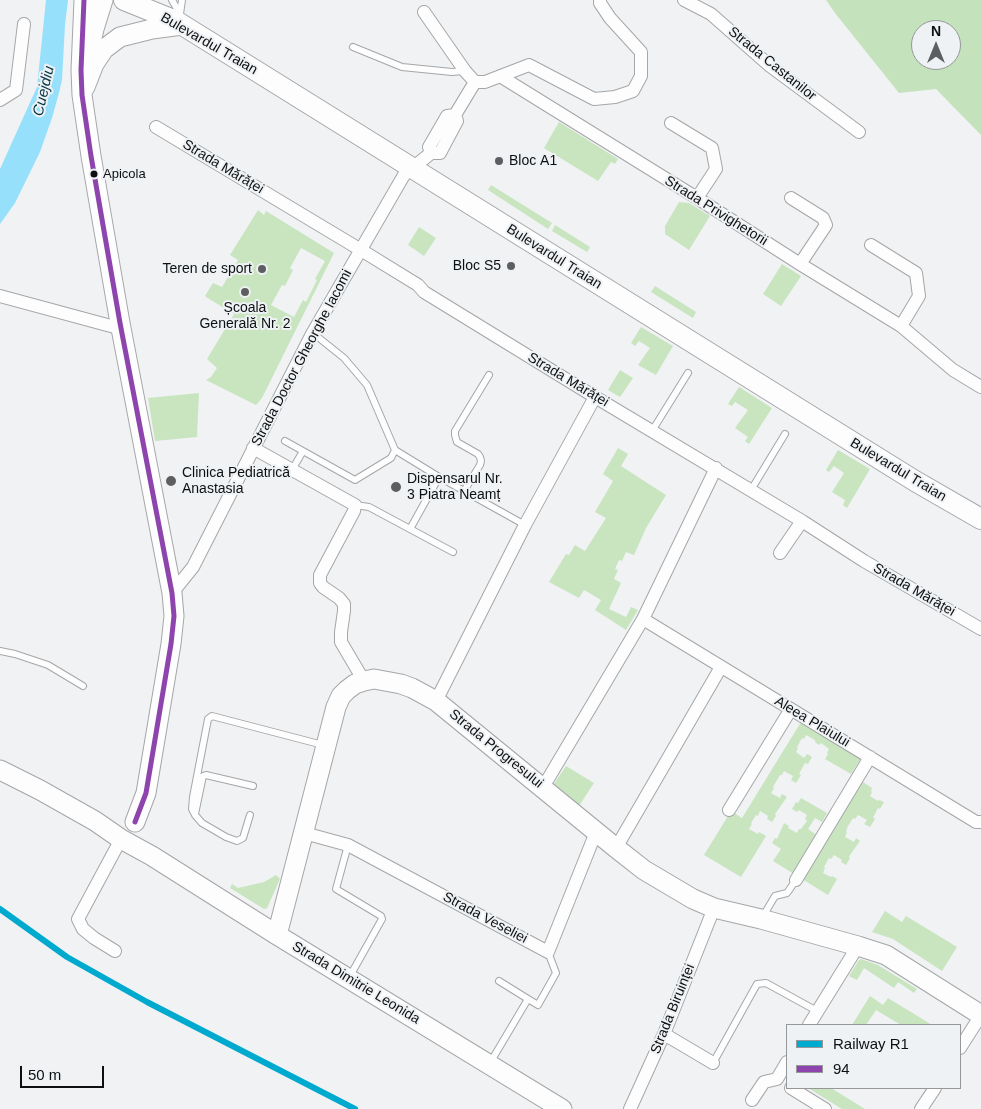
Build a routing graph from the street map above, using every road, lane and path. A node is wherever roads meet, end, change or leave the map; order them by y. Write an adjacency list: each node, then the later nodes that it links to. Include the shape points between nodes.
1 (84, 0): 14 (street)
2 (103, 0): 14 (street, via 88,51)
3 (124, 0): 7 (main road, Bulevardul Traian, via 167,17)
4 (159, 0): 7 (main road, Bulevardul Traian)
5 (600, 0): 12 (street, via 610,18 641,52 641,76 633,91 594,99 529,65)
6 (684, 0): 18 (street, Strada Castanilor, via 711,14 770,66)
7 (179, 10): 14 (street, via 152,29 120,37 104,49 94,64); 19 (main road, Bulevardul Traian)
8 (424, 12): 11 (street)
9 (24, 24): 15 (street, via 16,90)
10 (352, 46): 11 (lane, via 402,68)
11 (465, 71): 13 (street)
12 (500, 76): 13 (street); 20 (street, Strada Privighetorii)
13 (476, 82): 19 (street, via 455,115 447,116 429,147)
14 (82, 95): 27 (street)
15 (0, 100)
16 (671, 123): 20 (street, via 712,148 716,169)
17 (156, 127): 23 (street, Strada Mărăței)
18 (859, 132)
19 (426, 159): 23 (street, Strada Doctor Gheorghe Iacomi, via 404,175); 45 (main road, Bulevardul Traian, via 636,299); 46 (main road, Bulevardul Traian, via 915,482)
20 (697, 198): 24 (street, Strada Privighetorii)
21 (791, 198): 24 (street, via 823,218 826,225)
22 (871, 245): 26 (street, via 916,273 919,296)
23 (361, 250): 28 (street, Strada Doctor Gheorghe Iacomi); 32 (street, Strada Mărăței)
24 (800, 264): 26 (street, Strada Privighetorii)
25 (0, 296): 27 (street)
26 (901, 326): 31 (street, Strada Privighetorii, via 953,370)
27 (122, 329): 52 (street)
28 (312, 334): 36 (street, Strada Doctor Gheorghe Iacomi); 37 (lane, via 344,358 367,384)
29 (688, 373): 33 (lane)
30 (489, 375): 43 (lane, via 455,431 457,442 478,454 481,461)
31 (981, 387)
32 (595, 397): 33 (street, Strada Mărăței); 48 (street, Strada Progresului)
33 (652, 431): 39 (street, Strada Mărăței)
34 (784, 434): 42 (lane)
35 (285, 441): 38 (lane)
36 (253, 448): 40 (street); 52 (street, Strada Doctor Gheorghe Iacomi, via 193,566)
37 (395, 450): 38 (lane, via 391,458 355,480); 41 (lane)
38 (303, 451): 40 (lane)
39 (716, 468): 42 (street, Strada Mărăței); 53 (street)
40 (292, 470): 44 (street)
41 (439, 477): 43 (lane); 49 (lane)
42 (751, 490): 47 (street, Strada Mărăței)
43 (464, 491): 48 (lane)
44 (355, 505): 49 (lane, via 369,506); 57 (street, via 320,575 320,583 344,604 341,642)
45 (981, 509)
46 (981, 519)
47 (802, 521): 51 (street); 54 (street, Strada Mărăței)
48 (525, 525): 59 (street, Strada Progresului)
49 (410, 529): 50 (lane)
50 (453, 552)
51 (780, 553)
52 (172, 593): 71 (street, via 171,644 146,793)
53 (643, 619): 56 (street, Aleea Plaiului); 65 (street)
54 (981, 629)
55 (0, 651): 58 (lane, via 48,665)
56 (721, 667): 60 (street, Aleea Plaiului); 74 (street)
57 (364, 681): 59 (street, via 374,679 401,684); 61 (street, via 341,696)
58 (83, 686)
59 (436, 701): 65 (street, Strada Progresului)
60 (791, 709): 62 (street, Aleea Plaiului); 66 (street)
61 (326, 746): 67 (lane, via 212,716 208,719 193,797); 72 (street)
62 (870, 756): 69 (street, Aleea Plaiului, via 976,822); 75 (street)
63 (0, 770): 71 (street, via 95,821)
64 (253, 786): 67 (lane, via 206,774)
65 (542, 787): 70 (street, Strada Progresului)
66 (730, 810)
67 (195, 815): 68 (lane, via 202,823 237,841 243,838)
68 (250, 815)
69 (981, 822)
70 (596, 832): 74 (street, Strada Progresului); 81 (street)
71 (126, 833): 78 (street, Strada Dimitrie Leonida, via 152,856); 80 (street, via 78,919 83,929)
72 (304, 833): 73 (street, Strada Veseliei); 78 (street)
73 (348, 846): 81 (street, Strada Veseliei); 82 (lane, via 336,889 382,919)
74 (616, 848): 76 (street, Strada Progresului, via 644,870)
75 (796, 880): 77 (lane, via 787,893 775,896)
76 (714, 908): 77 (street, Strada Progresului); 88 (street, Strada Biruinței)
77 (761, 919): 79 (street, Strada Progresului)
78 (278, 935): 82 (street, Strada Dimitrie Leonida)
79 (858, 946): 85 (street); 86 (street, Strada Progresului, via 886,955)
80 (115, 951)
81 (548, 952): 84 (lane, via 556,972 538,1005)
82 (349, 979): 91 (street, Strada Dimitrie Leonida)
83 (499, 982): 84 (lane)
84 (528, 999): 91 (lane)
85 (817, 1011): 87 (street); 90 (lane, via 766,983 757,984)
86 (981, 1015): 89 (street, Strada Progresului)
87 (810, 1024)
88 (664, 1034): 90 (street); 98 (street, Strada Biruinței)
89 (961, 1046)
90 (713, 1063)
91 (490, 1065): 97 (street, Strada Dimitrie Leonida)
92 (786, 1066): 93 (street)
93 (782, 1082): 96 (street, via 764,1082)
94 (793, 1089): 99 (street)
95 (934, 1089): 100 (street)
96 (752, 1100)
97 (562, 1109)
98 (630, 1109)
99 (825, 1109)
100 (921, 1109)

